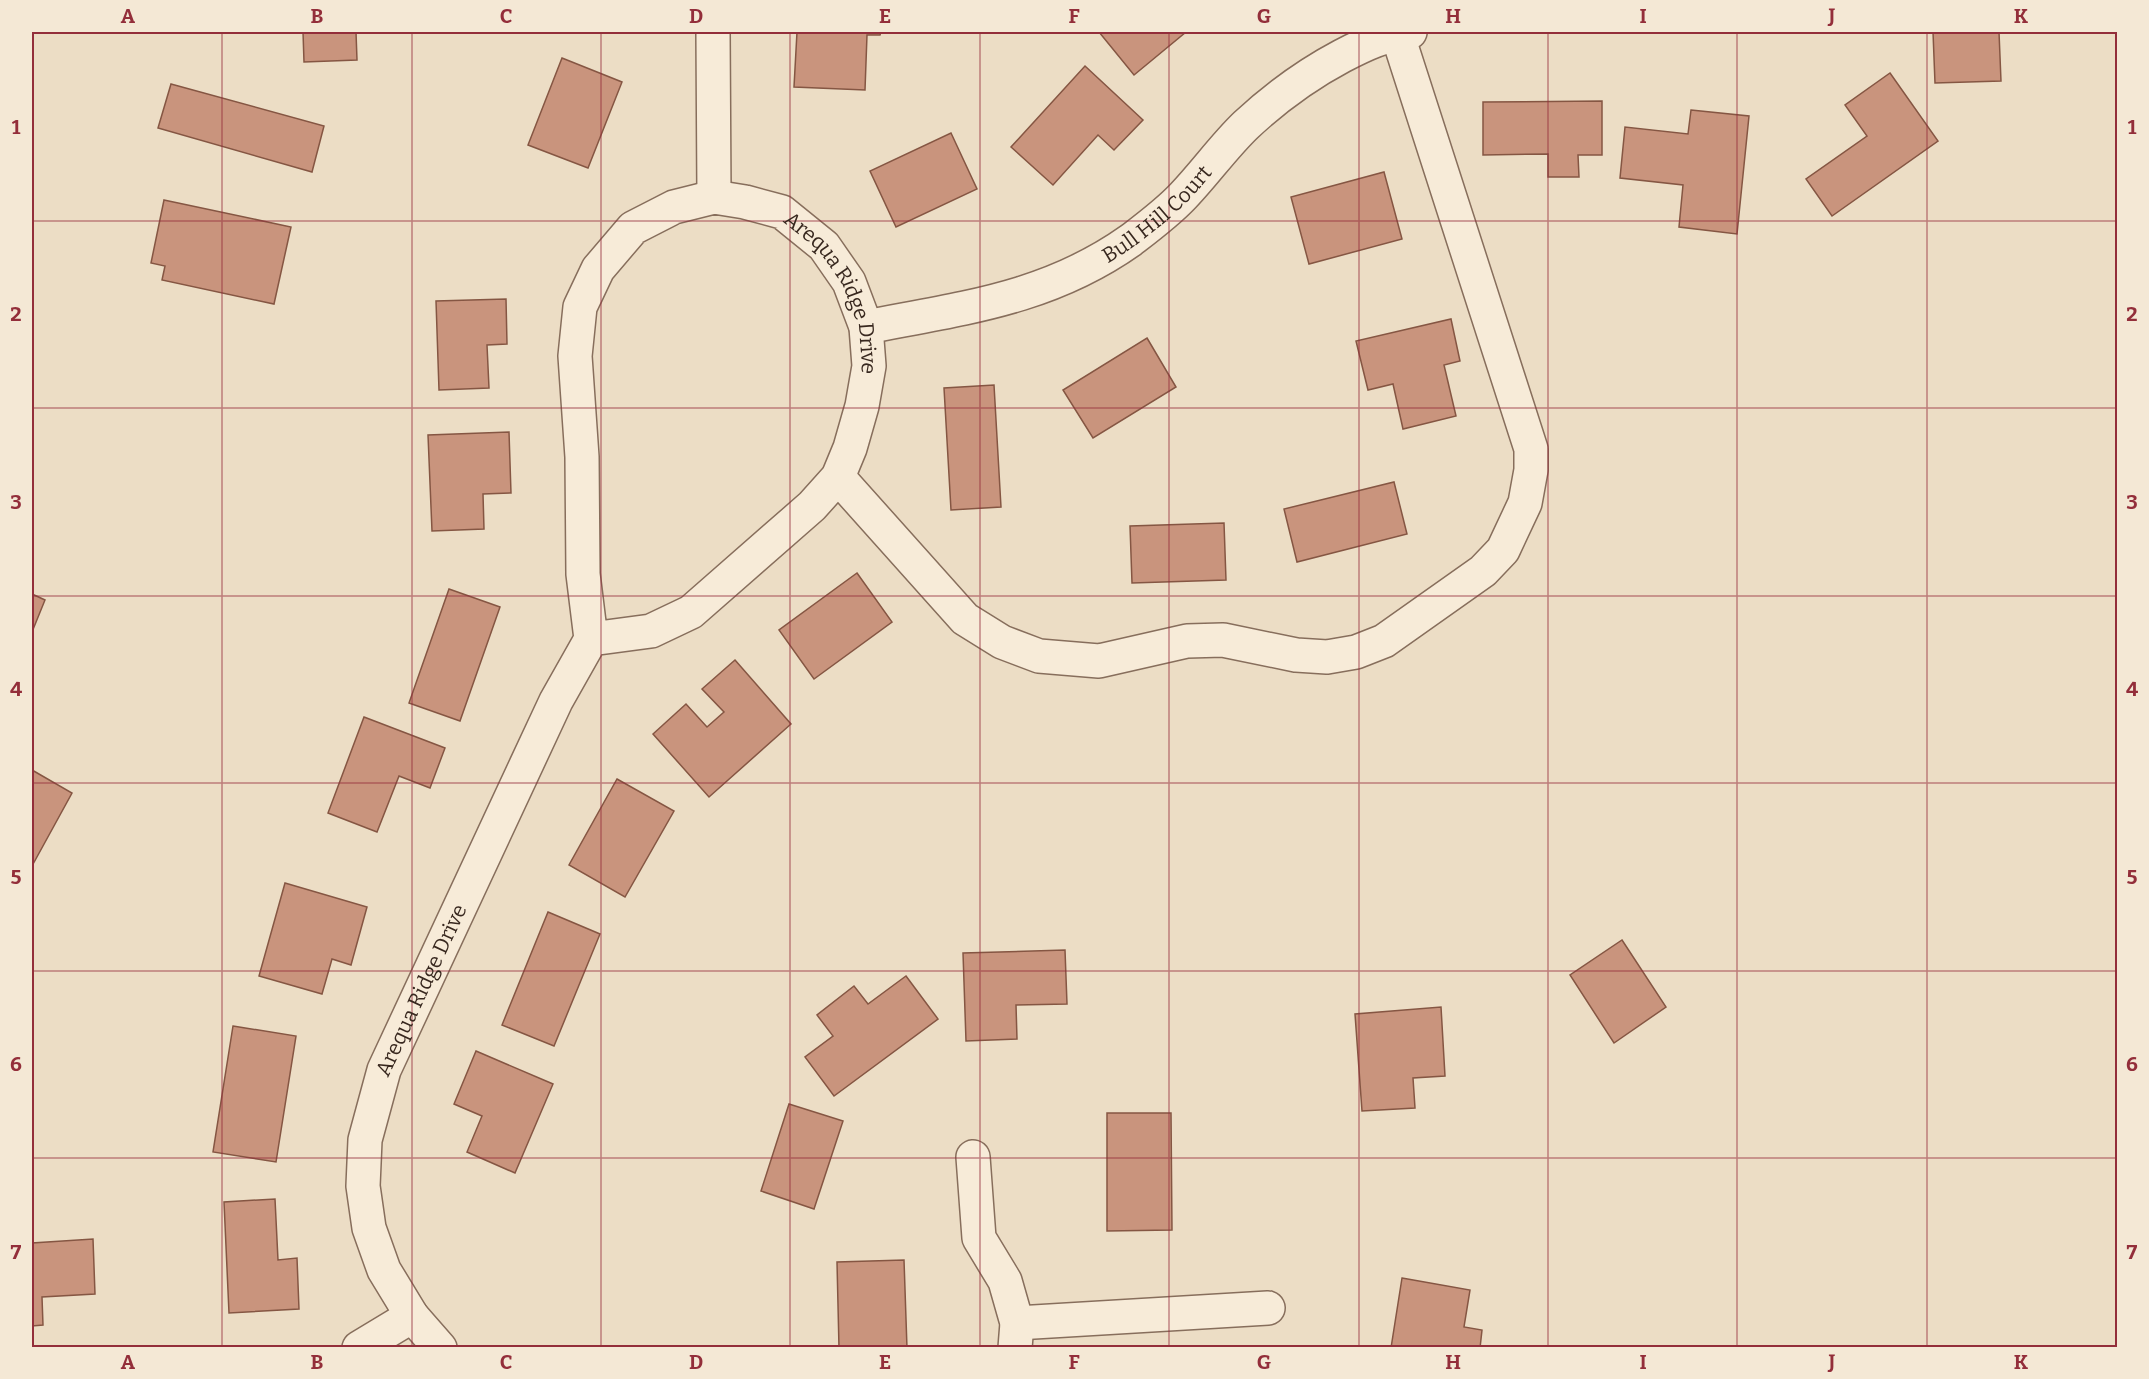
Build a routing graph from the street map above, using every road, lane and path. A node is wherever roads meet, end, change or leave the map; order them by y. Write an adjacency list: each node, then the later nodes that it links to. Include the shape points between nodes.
1 (713, 32): 3 (street)
2 (1403, 32): 4 (street, Bull Hill Court, via 1319,68 1279,97 1246,125 1181,198 1131,239 1091,265 1042,288 1009,298); 5 (street, via 1531,449 1532,471 1525,503 1503,550 1483,571 1384,641 1356,652 1327,657 1223,640 1187,641 1099,661 1066,660 1039,656 1002,642 965,619)
3 (714, 197): 4 (street, Arequa Ridge Drive, via 782,212 824,246 849,282); 6 (street, Arequa Ridge Drive, via 674,207 633,228 598,269 580,307 575,356 582,457 583,574)
4 (866, 327): 5 (street, Arequa Ridge Drive, via 868,366 862,406)
5 (838, 477): 6 (street, Arequa Ridge Drive, via 812,506 691,612 651,631)
6 (591, 639): 9 (street, Arequa Ridge Drive, via 555,700 384,1070 365,1140 363,1186 369,1228 384,1270)
7 (974, 1156): 10 (street, via 979,1238 1005,1281)
8 (1268, 1308): 10 (street)
9 (412, 1316): 11 (street); 12 (street, Arequa Ridge Drive)
10 (1016, 1335)
11 (359, 1347)
12 (440, 1347)

